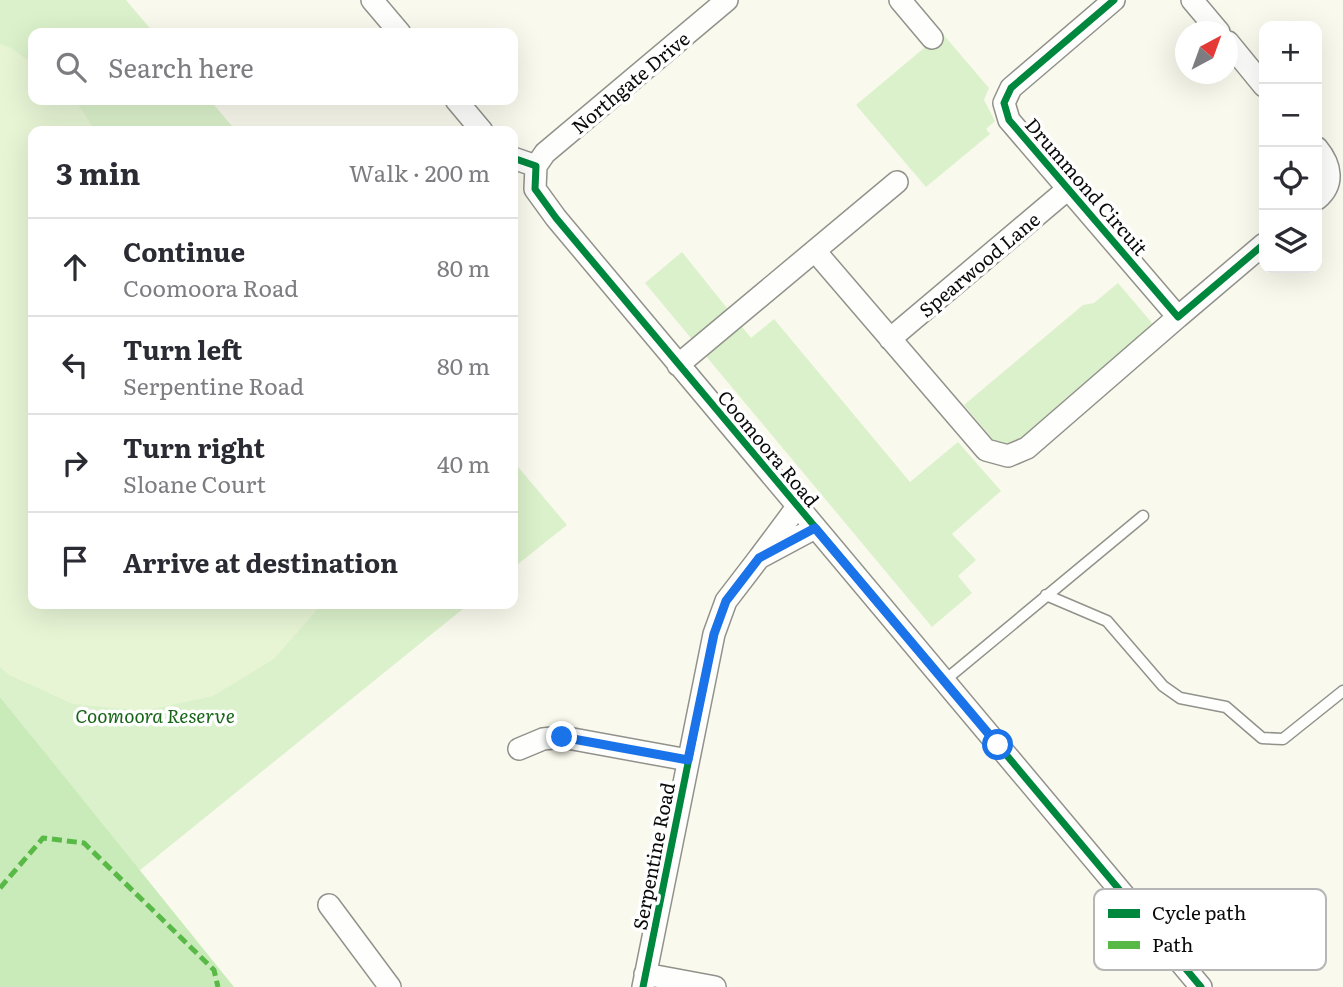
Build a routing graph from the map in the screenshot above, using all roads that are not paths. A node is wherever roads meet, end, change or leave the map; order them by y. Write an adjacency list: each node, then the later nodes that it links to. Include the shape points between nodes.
1 (373, 0): 7 (street)
2 (727, 0): 15 (street, Northgate Drive, via 545,153)
3 (900, 0): 8 (street)
4 (1114, 0): 17 (street, Drummond Circuit, via 1011,88 1004,103 1009,120)
5 (1192, 0): 6 (street)
6 (1210, 21)
7 (396, 28)
8 (932, 37)
9 (1238, 55): 10 (street)
10 (1262, 84)
11 (460, 105): 12 (street)
12 (478, 126)
13 (1322, 154): 18 (street, via 1330,176)
14 (518, 160): 15 (street)
15 (536, 166): 23 (street, Coomoora Road, via 533,182 540,200)
16 (897, 182): 20 (street)
17 (1069, 188): 21 (street, Drummond Circuit); 22 (street, Spearwood Lane)
18 (1322, 195)
19 (1259, 248): 21 (street)
20 (815, 251): 22 (street); 23 (street)
21 (1178, 317): 22 (street, via 1027,448 1008,456 986,450)
22 (890, 339)
23 (678, 365): 24 (street, Coomoora Road)
24 (797, 507): 26 (street, Coomoora Road); 27 (street, Serpentine Road)
25 (1143, 516): 28 (lane)
26 (815, 528): 27 (street, Serpentine Road); 29 (street, Coomoora Road)
27 (758, 559): 32 (street, Serpentine Road, via 726,601 714,634)
28 (1046, 595): 29 (lane); 30 (lane, via 1107,621 1180,698 1226,707 1262,738 1283,738)
29 (944, 681): 33 (street, Coomoora Road)
30 (1343, 691)
31 (519, 749): 32 (street, via 562,737)
32 (688, 760): 36 (street, Serpentine Road)
33 (1119, 889)
34 (329, 905): 37 (street)
35 (1187, 970): 39 (street, Coomoora Road)
36 (644, 980): 38 (street)
37 (390, 987)
38 (715, 987)
39 (1201, 987)

